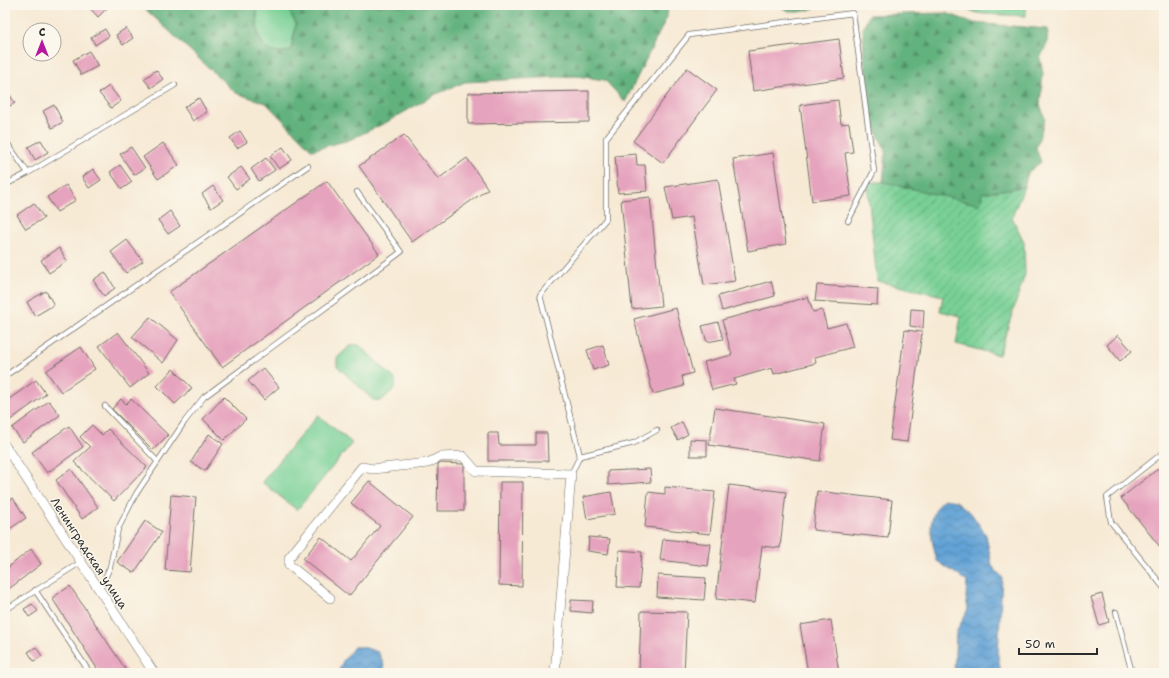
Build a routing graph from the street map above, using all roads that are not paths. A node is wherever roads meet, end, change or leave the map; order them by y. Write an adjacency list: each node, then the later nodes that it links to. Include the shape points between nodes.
1 (175, 85): 4 (lane)
2 (5, 140): 4 (lane)
3 (308, 166): 8 (lane)
4 (28, 173): 5 (lane)
5 (5, 185)
6 (357, 192): 14 (lane, via 401,252 204,397)
7 (848, 221): 13 (lane, via 874,171 853,12 689,35 606,138 606,219 540,295)
8 (5, 376)
9 (105, 406): 14 (lane)
10 (657, 430): 13 (lane, via 634,443)
11 (5, 446): 16 (street, Ленинградская улица)
12 (1164, 452): 17 (lane, via 1108,497 1111,522)
13 (580, 456): 15 (lane)
14 (158, 461): 19 (lane, via 136,494 118,529 110,567)
15 (571, 474): 20 (street, via 476,472 463,456 440,457 428,463 373,469 362,467 289,558 290,565); 25 (street)
16 (81, 562): 18 (lane); 19 (street, Ленинградская улица)
17 (1164, 588)
18 (35, 590): 21 (lane); 23 (lane)
19 (99, 591): 24 (street, Ленинградская улица)
20 (330, 598)
21 (5, 610)
22 (1116, 612): 26 (lane)
23 (90, 673)
24 (154, 673)
25 (554, 673)
26 (1132, 673)

